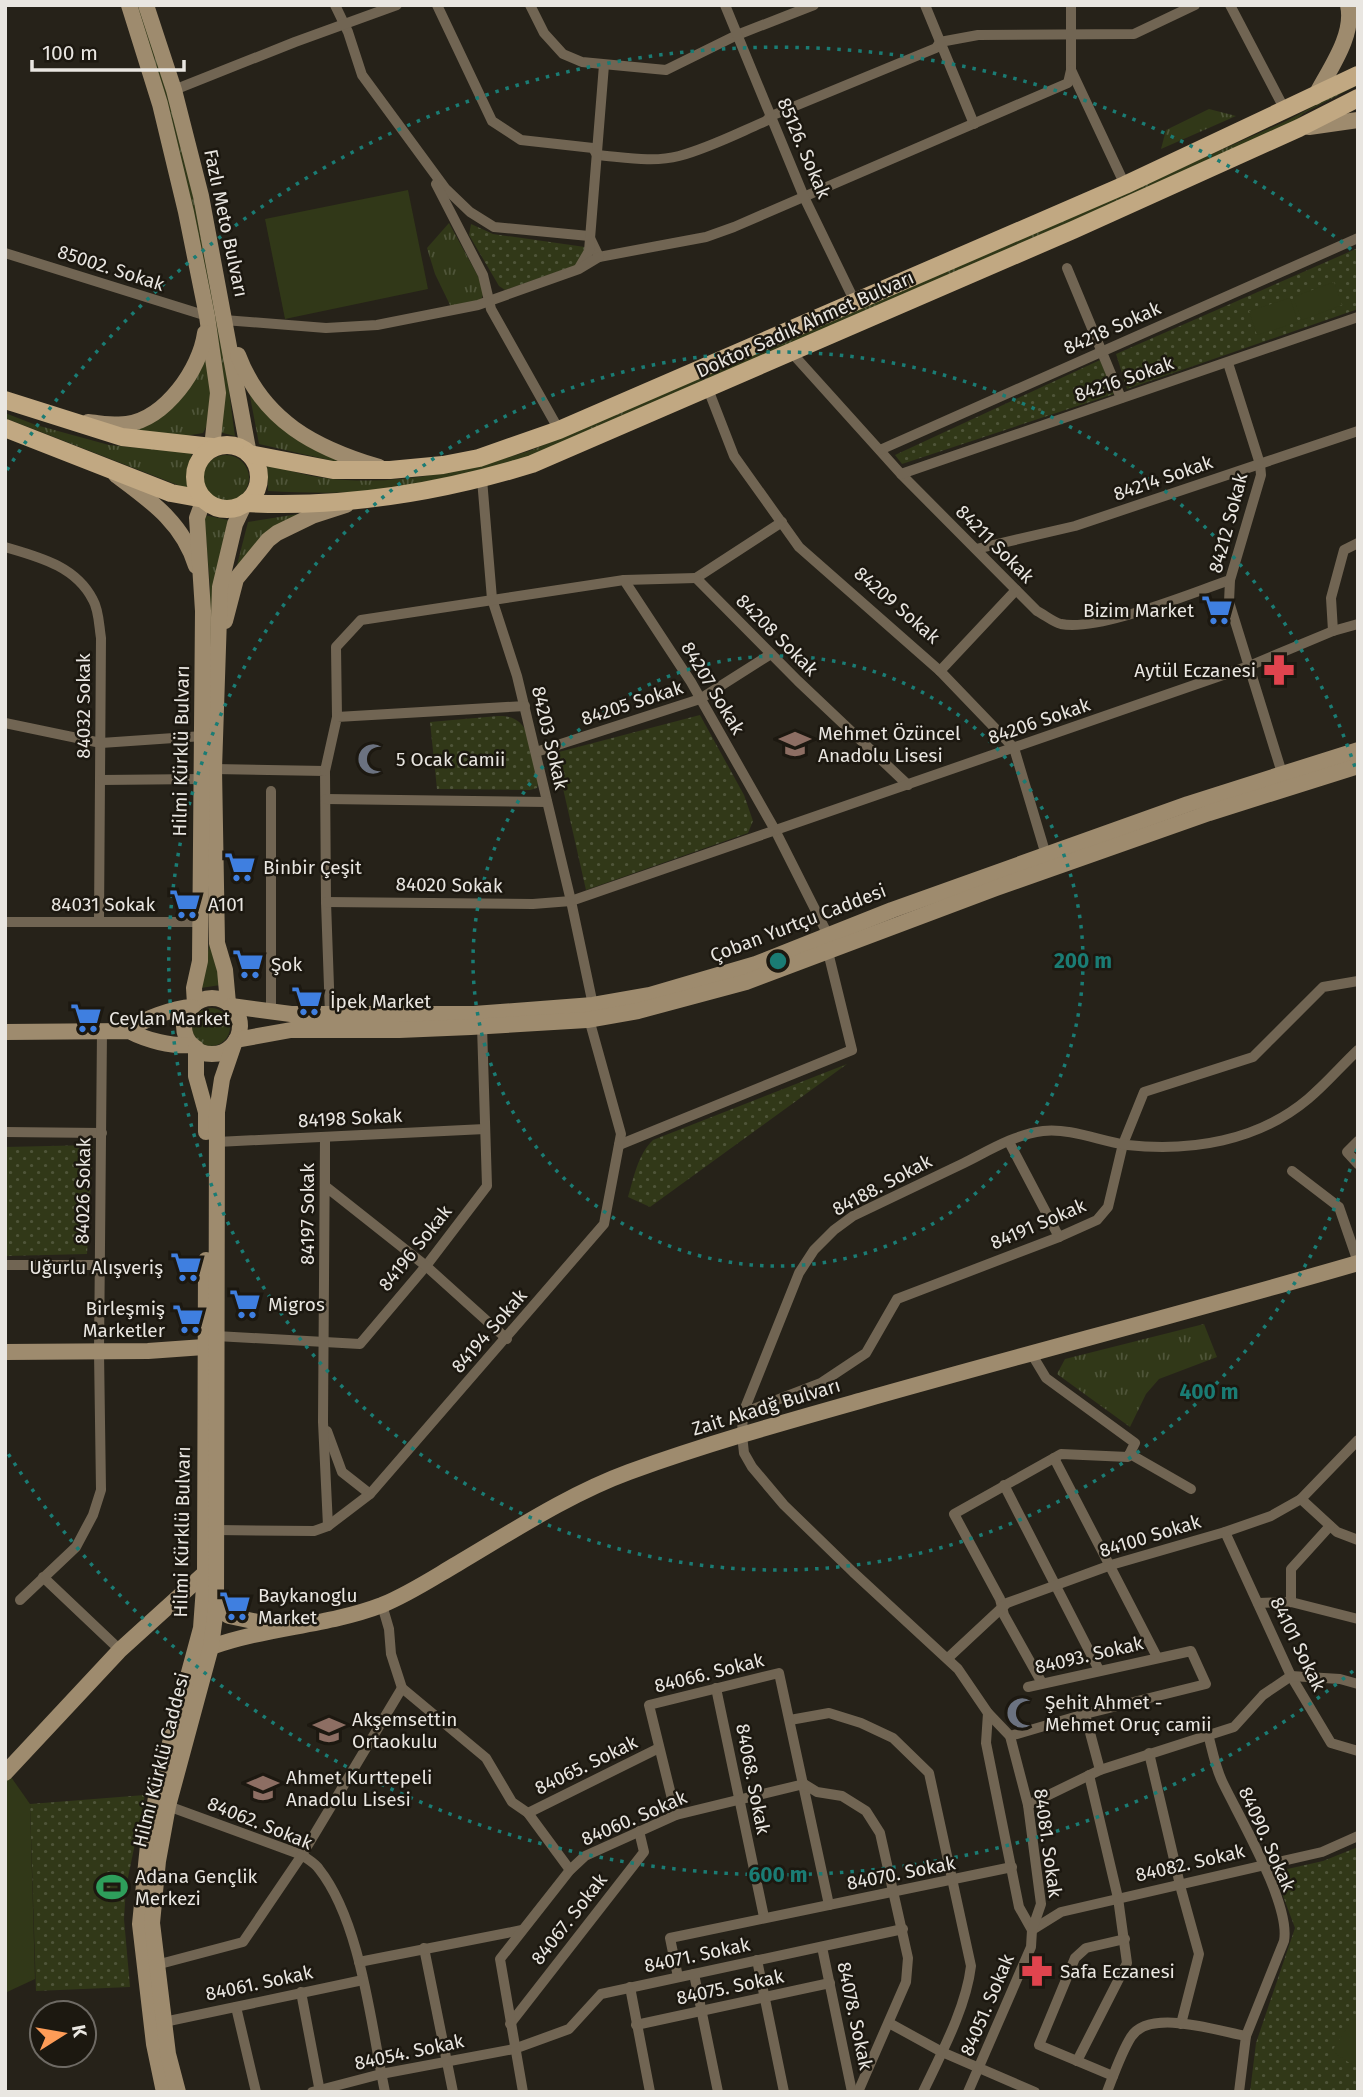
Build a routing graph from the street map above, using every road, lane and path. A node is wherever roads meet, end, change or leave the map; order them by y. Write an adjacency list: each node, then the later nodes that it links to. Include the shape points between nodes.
1 (130, 5): 41 (main road, Fazlı Meto Bulvarı, via 187,212)
2 (146, 5): 21 (main road, Fazlı Meto Bulvarı)
3 (335, 5): 14 (street)
4 (397, 5): 14 (street)
5 (437, 5): 30 (street, via 492,121 521,139 593,148)
6 (530, 5): 18 (street, via 544,33 562,54)
7 (725, 5): 15 (street, 85126. Sokak)
8 (814, 5): 15 (street)
9 (925, 5): 17 (street)
10 (1071, 5): 16 (street)
11 (1195, 5): 16 (street, via 1134,34)
12 (1230, 5): 24 (street)
13 (1349, 5): 22 (main road, via 1346,36)
14 (345, 26): 21 (street); 29 (street, via 362,75)
15 (737, 36): 18 (street, via 666,70); 25 (street, 85126. Sokak)
16 (1070, 36): 17 (street, via 978,35); 19 (street)
17 (940, 42): 25 (street, via 936,48); 27 (street)
18 (604, 65): 30 (street)
19 (1071, 69): 27 (street, via 1068,83); 31 (street)
20 (1358, 75): 22 (main road, Doktor Sadık Ahmet Bulvarı)
21 (174, 90): 43 (main road, Fazlı Meto Bulvarı, via 201,196)
22 (1315, 97): 24 (main road, Doktor Sadık Ahmet Bulvarı)
23 (1358, 98): 28 (main road, Doktor Sadık Ahmet Bulvarı)
24 (1285, 110): 31 (main road, Doktor Sadık Ahmet Bulvarı)
25 (771, 116): 30 (street, via 678,157); 32 (street, 85126. Sokak)
26 (1358, 120): 28 (main road)
27 (974, 124): 32 (street)
28 (1299, 128): 45 (main road, Doktor Sadık Ahmet Bulvarı)
29 (419, 154): 33 (street, via 445,188 494,227); 39 (street, via 460,228)
30 (597, 155): 33 (street)
31 (1125, 185): 40 (main road, Doktor Sadık Ahmet Bulvarı)
32 (804, 197): 36 (street, via 706,237); 40 (street, 85126. Sokak)
33 (589, 236): 36 (street); 38 (street, via 589,250)
34 (1358, 239): 44 (street, 84218 Sokak)
35 (5, 253): 41 (street, 85002. Sokak)
36 (599, 257): 38 (street)
37 (1067, 268): 44 (street)
38 (579, 269): 39 (street)
39 (491, 301): 43 (street, via 377,325 326,328); 52 (street, via 491,309)
40 (855, 302): 52 (main road, Doktor Sadık Ahmet Bulvarı)
41 (207, 317): 50 (main road, via 203,350 171,401 155,414 127,425); 54 (main road, Fazlı Meto Bulvarı, via 218,393)
42 (1358, 317): 46 (street, 84216 Sokak)
43 (224, 320): 56 (main road, Fazlı Meto Bulvarı); 59 (main road, via 244,372 280,419 326,448)
44 (1103, 351): 48 (street); 55 (street, 84218 Sokak)
45 (791, 352): 47 (main road, Doktor Sadık Ahmet Bulvarı); 55 (street, 84211 Sokak)
46 (1228, 363): 48 (street, 84216 Sokak); 57 (street, 84212 Sokak)
47 (708, 389): 61 (main road, Doktor Sadık Ahmet Bulvarı, via 564,452); 65 (street, 84209 Sokak, via 734,456)
48 (1121, 398): 60 (street, 84216 Sokak)
49 (5, 400): 50 (main road)
50 (69, 421): 54 (main road, via 121,437)
51 (5, 428): 58 (main road)
52 (559, 430): 59 (main road, Doktor Sadık Ahmet Bulvarı, via 479,458)
53 (1358, 431): 57 (street, 84214 Sokak)
54 (212, 447): 56 (main road, via 234,445); 63 (main road, via 197,463 195,474)
55 (880, 450): 60 (street, 84211 Sokak)
56 (249, 454): 59 (main road, Doktor Sadık Ahmet Bulvarı, via 333,470); 64 (main road, via 259,477 258,487)
57 (1260, 464): 68 (street, 84214 Sokak, via 1075,526); 71 (street, 84212 Sokak, via 1256,495)
58 (104, 467): 63 (main road, via 171,493); 72 (main road, via 159,506 176,525 193,554)
59 (390, 471)
60 (901, 474): 68 (street, 84211 Sokak)
61 (482, 479): 62 (main road, Doktor Sadık Ahmet Bulvarı); 74 (street, 84203 Sokak)
62 (393, 494): 64 (main road, Doktor Sadık Ahmet Bulvarı, via 326,503); 77 (main road, via 312,516 268,540 236,579)
63 (204, 499): 64 (main road, via 225,509); 72 (main road, Hilmi Kürklü Bulvarı, via 197,518)
64 (245, 503): 77 (main road, Hilmi Kürklü Bulvarı, via 219,587)
65 (782, 522): 69 (street); 80 (street, 84209 Sokak, via 799,547)
66 (1358, 543): 76 (street, via 1344,550 1331,598)
67 (5, 547): 86 (street, 84032 Sokak, via 70,571 94,600 101,638)
68 (976, 549): 73 (street, 84211 Sokak)
69 (696, 578): 70 (street); 78 (street, 84208 Sokak)
70 (624, 580): 74 (street); 81 (street, 84207 Sokak)
71 (1230, 580): 73 (street, 84211 Sokak, via 1104,622 1076,625 1059,623 1037,611); 79 (street, 84212 Sokak, via 1229,602)
72 (202, 585): 85 (main road, Hilmi Kürklü Bulvarı)
73 (1016, 590): 80 (street)
74 (492, 599): 82 (street, 84203 Sokak); 83 (street, via 361,620 336,647)
75 (1358, 624): 76 (street, 84206 Sokak)
76 (1333, 631): 79 (street, 84206 Sokak)
77 (218, 647): 93 (main road, Hilmi Kürklü Bulvarı)
78 (771, 654): 81 (street, 84205 Sokak); 95 (street, 84208 Sokak)
79 (1249, 666): 87 (street, 84206 Sokak); 92 (street, 84212 Sokak)
80 (940, 671): 87 (street, 84209 Sokak)
81 (700, 699): 89 (street, 84205 Sokak); 99 (street, 84207 Sokak)
82 (524, 706): 83 (street); 89 (street, 84203 Sokak)
83 (337, 717): 91 (street)
84 (5, 723): 86 (street)
85 (203, 736): 86 (street); 93 (main road, Hilmi Kürklü Bulvarı)
86 (101, 743): 94 (street, 84032 Sokak)
87 (1014, 748): 95 (street, 84206 Sokak); 100 (street, 84209 Sokak)
88 (1358, 750): 92 (main road, Çoban Yurtçu Caddesi)
89 (536, 752): 98 (street, 84203 Sokak)
90 (1358, 766): 106 (main road, Çoban Yurtçu Caddesi)
91 (326, 771): 93 (street); 97 (street)
92 (1282, 773): 100 (main road, Çoban Yurtçu Caddesi)
93 (208, 774): 94 (street); 105 (main road, Hilmi Kürklü Bulvarı); 109 (main road, Hilmi Kürklü Bulvarı, via 217,943)
94 (101, 780): 103 (street, 84032 Sokak)
95 (908, 785): 99 (street, 84206 Sokak)
96 (271, 791): 110 (street)
97 (326, 799): 98 (street); 102 (street)
98 (547, 802): 101 (street, 84203 Sokak)
99 (775, 830): 101 (street, 84206 Sokak); 106 (street, 84207 Sokak)
100 (1046, 855): 106 (main road, Çoban Yurtçu Caddesi, via 892,910)
101 (571, 901): 102 (street, 84020 Sokak); 111 (street, 84203 Sokak)
102 (326, 902): 112 (street)
103 (99, 920): 104 (street, 84031 Sokak); 105 (street, 84031 Sokak)
104 (5, 922)
105 (201, 922): 108 (main road, Hilmi Kürklü Bulvarı)
106 (828, 944): 111 (main road, Çoban Yurtçu Caddesi, via 746,982 638,1011); 128 (street, 84207 Sokak, via 852,1050)
107 (1358, 981): 127 (street, 84191 Sokak, via 1323,987 1253,1057 1144,1092)
108 (194, 1005): 109 (main road, via 211,998); 115 (main road, via 137,1024); 118 (main road, via 184,1027)
109 (230, 1005): 110 (main road, Çoban Yurtçu Caddesi); 117 (main road, via 239,1017)
110 (271, 1011): 112 (main road, Çoban Yurtçu Caddesi)
111 (591, 1012): 112 (main road, Çoban Yurtçu Caddesi); 113 (main road, Çoban Yurtçu Caddesi); 128 (street, 84194 Sokak, via 621,1134)
112 (330, 1015)
113 (482, 1026): 117 (main road, Çoban Yurtçu Caddesi, via 291,1030); 120 (street, 84196 Sokak)
114 (102, 1031): 115 (main road); 116 (main road); 122 (street, 84026 Sokak)
115 (129, 1031): 118 (main road)
116 (5, 1032)
117 (235, 1042): 118 (main road, via 218,1054); 125 (main road, Hilmi Kürklü Bulvarı, via 222,1079)
118 (194, 1047): 137 (main road, Hilmi Kürklü Bulvarı, via 206,1112)
119 (1358, 1050): 127 (street, 84188. Sokak, via 1308,1100 1249,1132 1189,1147)
120 (485, 1129): 123 (street, 84198 Sokak); 135 (street, 84196 Sokak, via 487,1186)
121 (5, 1132): 122 (street)
122 (102, 1133): 134 (street, 84026 Sokak)
123 (325, 1137): 125 (street, 84198 Sokak); 135 (street, 84197 Sokak, via 325,1186); 138 (street, 84197 Sokak)
124 (1358, 1141): 129 (street, via 1347,1152)
125 (217, 1142): 137 (main road, Hilmi Kürklü Bulvarı)
126 (1009, 1142): 127 (street, 84188. Sokak, via 1045,1131); 131 (street); 142 (street, 84188. Sokak, via 853,1216 814,1250 799,1273)
127 (1123, 1144): 131 (street, 84191 Sokak, via 1108,1207 1097,1220)
128 (619, 1145): 136 (street, 84194 Sokak, via 604,1224)
129 (1358, 1164)
130 (1292, 1171): 132 (street, via 1339,1207)
131 (1059, 1237): 142 (street, 84191 Sokak, via 898,1299 866,1353 821,1383)
132 (1358, 1263): 141 (main road, Zait Akadğ Bulvarı)
133 (5, 1265): 134 (street)
134 (100, 1265): 140 (street, 84026 Sokak)
135 (426, 1266): 136 (street); 138 (street, 84196 Sokak, via 360,1344)
136 (507, 1339): 150 (street, 84194 Sokak)
137 (210, 1342): 138 (street, 84196 Sokak); 140 (main road); 154 (main road, Hilmi Kürklü Bulvarı); 158 (main road, Hilmi Kürklü Bulvarı)
138 (325, 1342): 143 (street, 84197 Sokak)
139 (5, 1352): 140 (main road)
140 (99, 1352): 159 (street, 84026 Sokak, via 101,1490 76,1548)
141 (1031, 1353): 144 (main road, Zait Akadğ Bulvarı); 146 (street, via 1046,1378 1135,1443)
142 (743, 1413): 144 (street, 84188. Sokak)
143 (323, 1422): 150 (street, via 342,1472); 153 (street, 84197 Sokak)
144 (742, 1435): 164 (main road, Zait Akadğ Bulvarı, via 590,1489); 172 (street, 84188. Sokak, via 752,1467 784,1505)
145 (1358, 1440): 151 (street, 84100 Sokak)
146 (1130, 1454): 147 (street, via 1061,1454); 149 (street)
147 (1054, 1458): 148 (street); 157 (street)
148 (1004, 1485): 160 (street); 165 (street, via 954,1514)
149 (1191, 1489)
150 (370, 1494): 153 (street, 84194 Sokak)
151 (1301, 1499): 152 (street); 155 (street, 84100 Sokak, via 1271,1516)
152 (1330, 1525): 156 (street); 162 (street, via 1291,1569)
153 (328, 1526): 154 (street, 84194 Sokak, via 314,1531)
154 (216, 1530): 166 (main road, Hilmi Kürklü Bulvarı)
155 (1225, 1532): 157 (street, 84100 Sokak); 163 (street, 84101 Sokak)
156 (1358, 1540)
157 (1111, 1565): 160 (street, 84100 Sokak); 171 (street)
158 (205, 1573): 170 (main road); 241 (main road, Hilmi Kürklü Bulvarı, via 201,1628 157,1791 140,1923)
159 (43, 1577): 161 (street, 84026 Sokak); 170 (street)
160 (1056, 1584): 165 (street, 84100 Sokak); 173 (street)
161 (20, 1600)
162 (1291, 1602): 163 (street); 167 (street)
163 (1258, 1603): 174 (street, 84101 Sokak)
164 (383, 1605): 168 (main road, Zait Akadğ Bulvarı); 178 (street)
165 (1002, 1605): 172 (street, 84100 Sokak); 175 (street)
166 (216, 1608): 168 (main road, via 229,1616); 169 (main road, Hilmi Kürklü Bulvarı)
167 (1358, 1619)
168 (285, 1627): 169 (main road, Zait Akadğ Bulvarı)
169 (211, 1647): 194 (main road, Hilmi Kürklü Caddesi)
170 (120, 1650): 189 (main road)
171 (1157, 1657): 173 (street, 84093. Sokak); 181 (street, 84093. Sokak, via 1191,1651 1206,1684)
172 (948, 1658): 180 (street, 84188. Sokak)
173 (1099, 1670): 175 (street, 84093. Sokak)
174 (1291, 1676): 176 (street); 183 (street, via 1263,1695 1234,1727); 186 (street, 84101 Sokak, via 1331,1743)
175 (1042, 1683): 177 (street, 84093. Sokak)
176 (1358, 1684)
177 (1028, 1687)
178 (402, 1688): 195 (street, via 486,1758 512,1802); 199 (street)
179 (716, 1688): 182 (street, 84066. Sokak, via 779,1673); 185 (street, 84066. Sokak, via 649,1705); 192 (street, 84068. Sokak)
180 (988, 1713): 184 (street, 84081. Sokak); 201 (street, 84081. Sokak, via 986,1743)
181 (1084, 1714): 184 (street); 188 (street)
182 (790, 1720): 191 (street, 84066. Sokak); 203 (street, via 829,1713 861,1723 892,1738 929,1773)
183 (1208, 1734): 187 (street); 200 (street, 84090. Sokak, via 1220,1777)
184 (1010, 1737): 193 (street, 84081. Sokak)
185 (659, 1748): 195 (street, 84065. Sokak); 196 (street, 84066. Sokak)
186 (1358, 1751)
187 (1149, 1753): 188 (street); 204 (street)
188 (1100, 1770): 190 (street)
189 (5, 1773)
190 (1088, 1775): 193 (street); 206 (street)
191 (804, 1784): 192 (street, 84060. Sokak); 205 (street, via 817,1792 842,1796 866,1811 880,1833); 207 (street, 84066. Sokak)
192 (738, 1799): 196 (street, 84060. Sokak); 208 (street, 84068. Sokak)
193 (1028, 1805): 211 (street, 84081. Sokak, via 1041,1904)
194 (168, 1806): 199 (street, 84062. Sokak); 217 (main road, Hilmi Kürklü Caddesi, via 152,1923)
195 (528, 1813): 202 (street)
196 (676, 1815): 197 (street, 84060. Sokak)
197 (639, 1831): 202 (street, 84060. Sokak, via 585,1856); 229 (street, 84067. Sokak, via 644,1852)
198 (1358, 1836): 200 (street, 84082. Sokak, via 1322,1852)
199 (302, 1855): 216 (street, 84062. Sokak, via 318,1868 342,1909); 217 (street, via 243,1942)
200 (1264, 1864): 204 (street, 84082. Sokak); 232 (street, 84090. Sokak, via 1286,1930)
201 (1012, 1867): 203 (street, 84070. Sokak); 211 (street, 84081. Sokak, via 1019,1908)
202 (570, 1870): 210 (street, 84060. Sokak)
203 (954, 1881): 205 (street, 84070. Sokak); 234 (street, via 971,1966 968,1986)
204 (1180, 1884): 206 (street, 84082. Sokak); 230 (street, via 1199,1954)
205 (895, 1892): 207 (street, 84070. Sokak); 209 (street)
206 (1118, 1898): 211 (street, 84082. Sokak, via 1061,1912); 212 (street)
207 (829, 1905): 208 (street, 84070. Sokak)
208 (764, 1917): 219 (street, 84070. Sokak, via 670,1938)
209 (903, 1929): 213 (street, 84071. Sokak); 228 (street, via 906,1982)
210 (522, 1930): 214 (street); 229 (street, 84060. Sokak, via 500,1959)
211 (1032, 1930): 237 (street, 84051. Sokak, via 1031,1947)
212 (1125, 1939): 235 (street, via 1127,1964); 235 (street, via 1086,1948 1075,1958 1040,2045)
213 (822, 1947): 215 (street, 84071. Sokak); 221 (street, 84078. Sokak)
214 (424, 1948): 216 (street); 236 (street)
215 (757, 1960): 218 (street, 84071. Sokak); 224 (street)
216 (359, 1962): 220 (street, 84062. Sokak)
217 (156, 1965): 227 (main road, Hilmi Kürklü Caddesi)
218 (694, 1974): 219 (street, 84071. Sokak); 226 (street)
219 (678, 1977): 222 (street, 84071. Sokak)
220 (363, 1980): 223 (street, 84061. Sokak); 238 (street, 84062. Sokak)
221 (830, 1983): 224 (street, 84075. Sokak); 250 (street, 84078. Sokak)
222 (630, 1987): 231 (street); 233 (street, 84071. Sokak, via 601,1994 569,2029)
223 (301, 1992): 225 (street, 84061. Sokak); 240 (street)
224 (764, 1998): 226 (street, 84075. Sokak); 249 (street)
225 (236, 2007): 227 (street, 84061. Sokak); 243 (street)
226 (702, 2011): 231 (street, 84075. Sokak); 248 (street)
227 (163, 2022): 242 (main road, Hilmi Kürklü Caddesi)
228 (889, 2023): 234 (street); 251 (street)
229 (510, 2024): 233 (street, 84060. Sokak)
230 (1181, 2024): 232 (street); 239 (street, via 1165,2021 1132,2034)
231 (636, 2025): 247 (street)
232 (1246, 2036): 256 (street, 84090. Sokak)
233 (514, 2049): 236 (street, 84054. Sokak); 246 (street, 84060. Sokak)
234 (942, 2052): 237 (street); 252 (street)
235 (1077, 2061): 239 (street)
236 (447, 2062): 238 (street, 84054. Sokak); 245 (street)
237 (979, 2068): 253 (street, 84051. Sokak); 254 (street)
238 (382, 2074): 240 (street, 84054. Sokak); 244 (street, 84062. Sokak)
239 (1114, 2076): 255 (street)
240 (317, 2091)
241 (164, 2092)
242 (178, 2092)
243 (256, 2092)
244 (385, 2092)
245 (453, 2092)
246 (523, 2092)
247 (650, 2092)
248 (718, 2092)
249 (784, 2092)
250 (852, 2092)
251 (858, 2092)
252 (923, 2092)
253 (968, 2092)
254 (1035, 2092)
255 (1107, 2092)
256 (1240, 2092)

